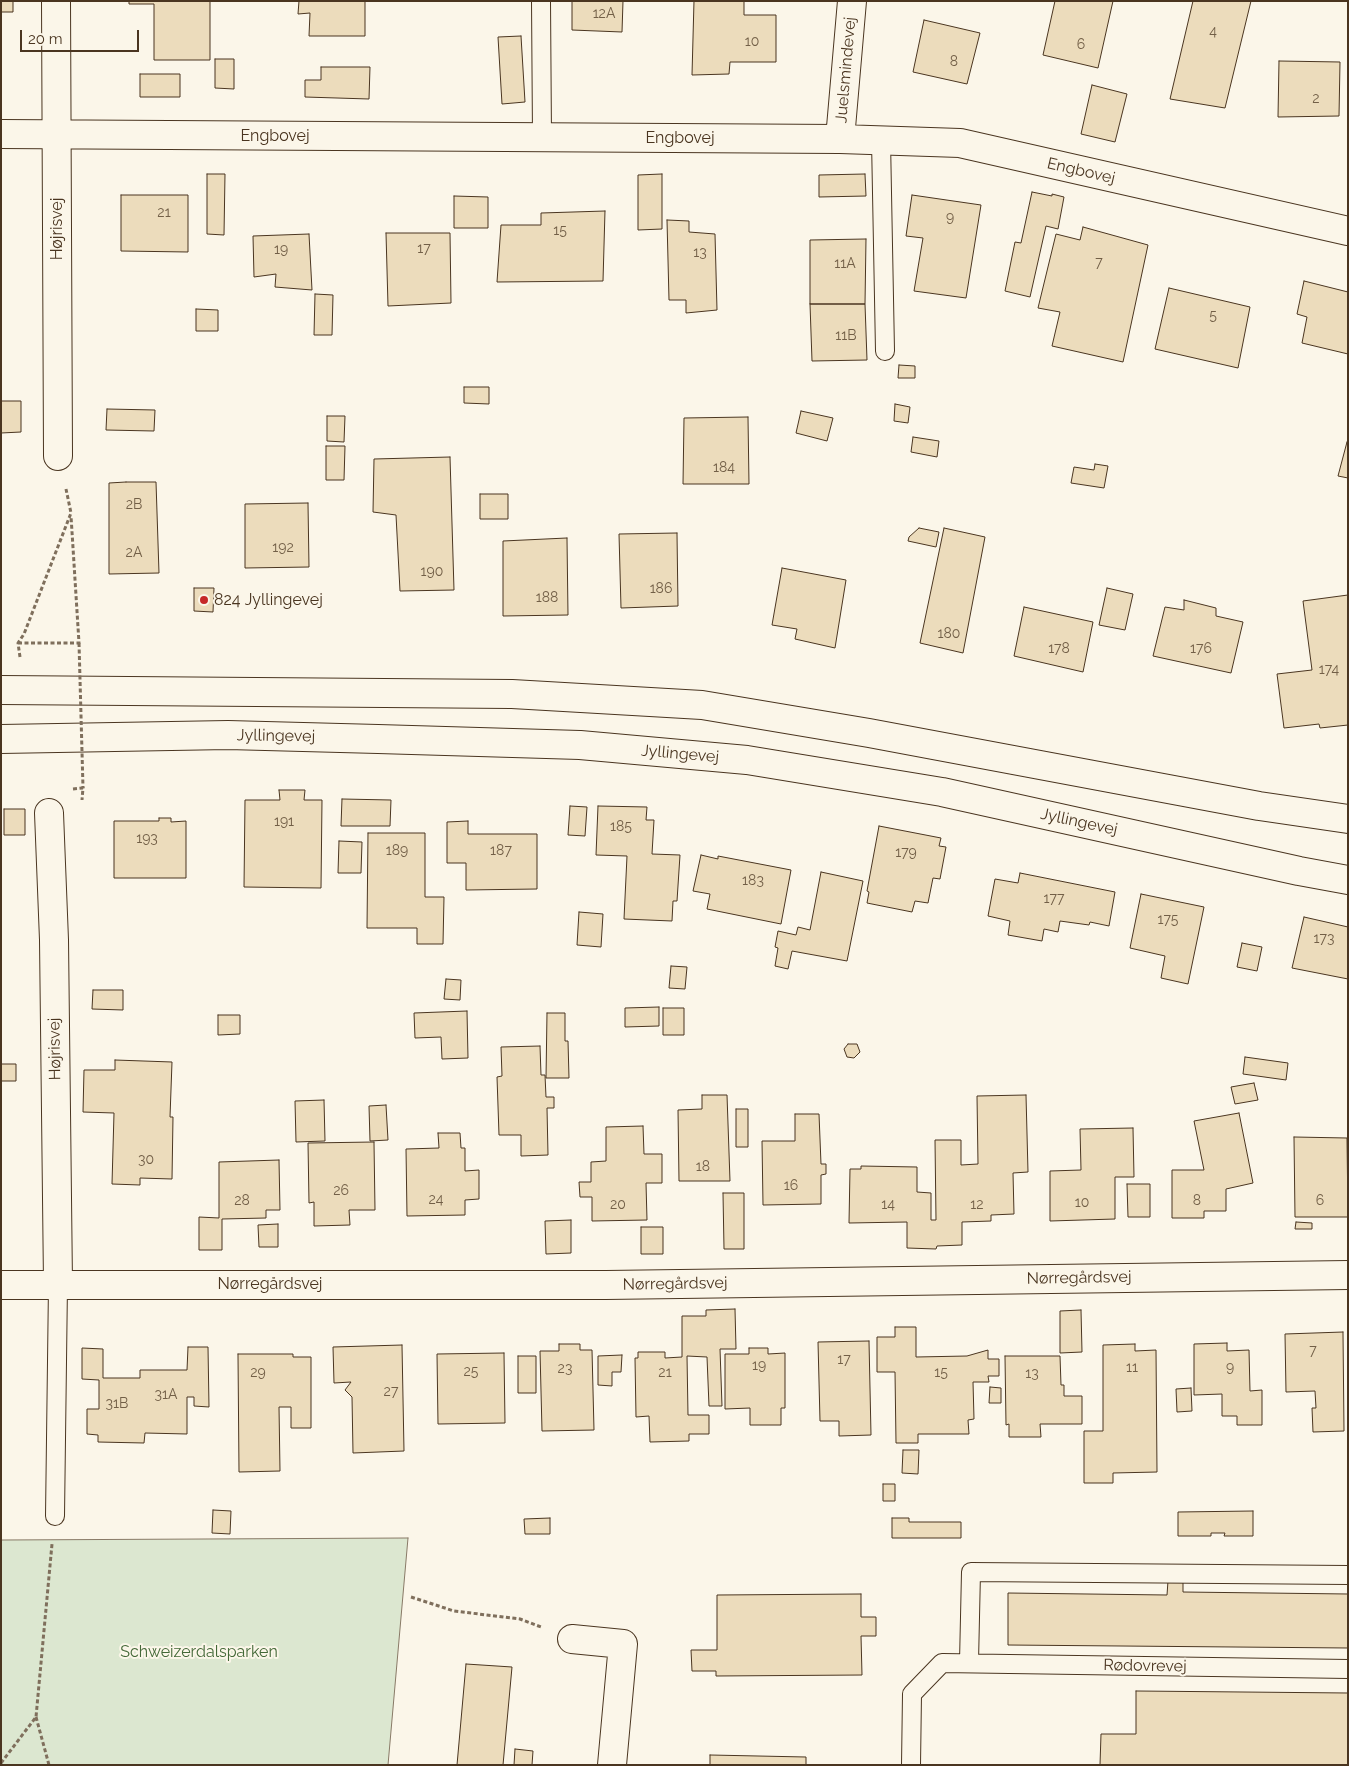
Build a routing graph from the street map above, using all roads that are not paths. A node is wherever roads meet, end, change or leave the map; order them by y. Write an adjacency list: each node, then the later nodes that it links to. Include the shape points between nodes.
1 (56, 1): 5 (street, Højrisvej)
2 (541, 1): 6 (lane)
3 (852, 1): 7 (street, Juelsmindevej)
4 (1, 134): 5 (street, Engbovej)
5 (57, 134): 6 (street, Engbovej); 11 (street, Højrisvej)
6 (542, 137): 7 (street, Engbovej)
7 (840, 139): 8 (street, Engbovej)
8 (881, 140): 9 (street, Engbovej, via 960,143); 10 (lane)
9 (1348, 231)
10 (885, 351)
11 (58, 456)
12 (12, 690): 15 (street, via 512,694 702,705 868,732 1260,806)
13 (1, 740): 16 (street, Jyllingevej, via 228,735 388,739 580,745 747,760 942,792)
14 (49, 813): 18 (street, Højrisvej, via 54,940)
15 (1348, 818)
16 (1348, 880)
17 (1348, 1275): 18 (street, Nørregårdsvej, via 606,1285)
18 (58, 1284): 19 (street, Nørregårdsvej); 20 (lane)
19 (1, 1285)
20 (55, 1516)
21 (1348, 1575): 23 (lane, via 971,1572)
22 (572, 1639): 25 (street, via 623,1644)
23 (969, 1662): 24 (lane, Rødovrevej); 26 (lane, Rødovrevej, via 942,1662 912,1694)
24 (1348, 1669)
25 (612, 1765)
26 (911, 1765)

